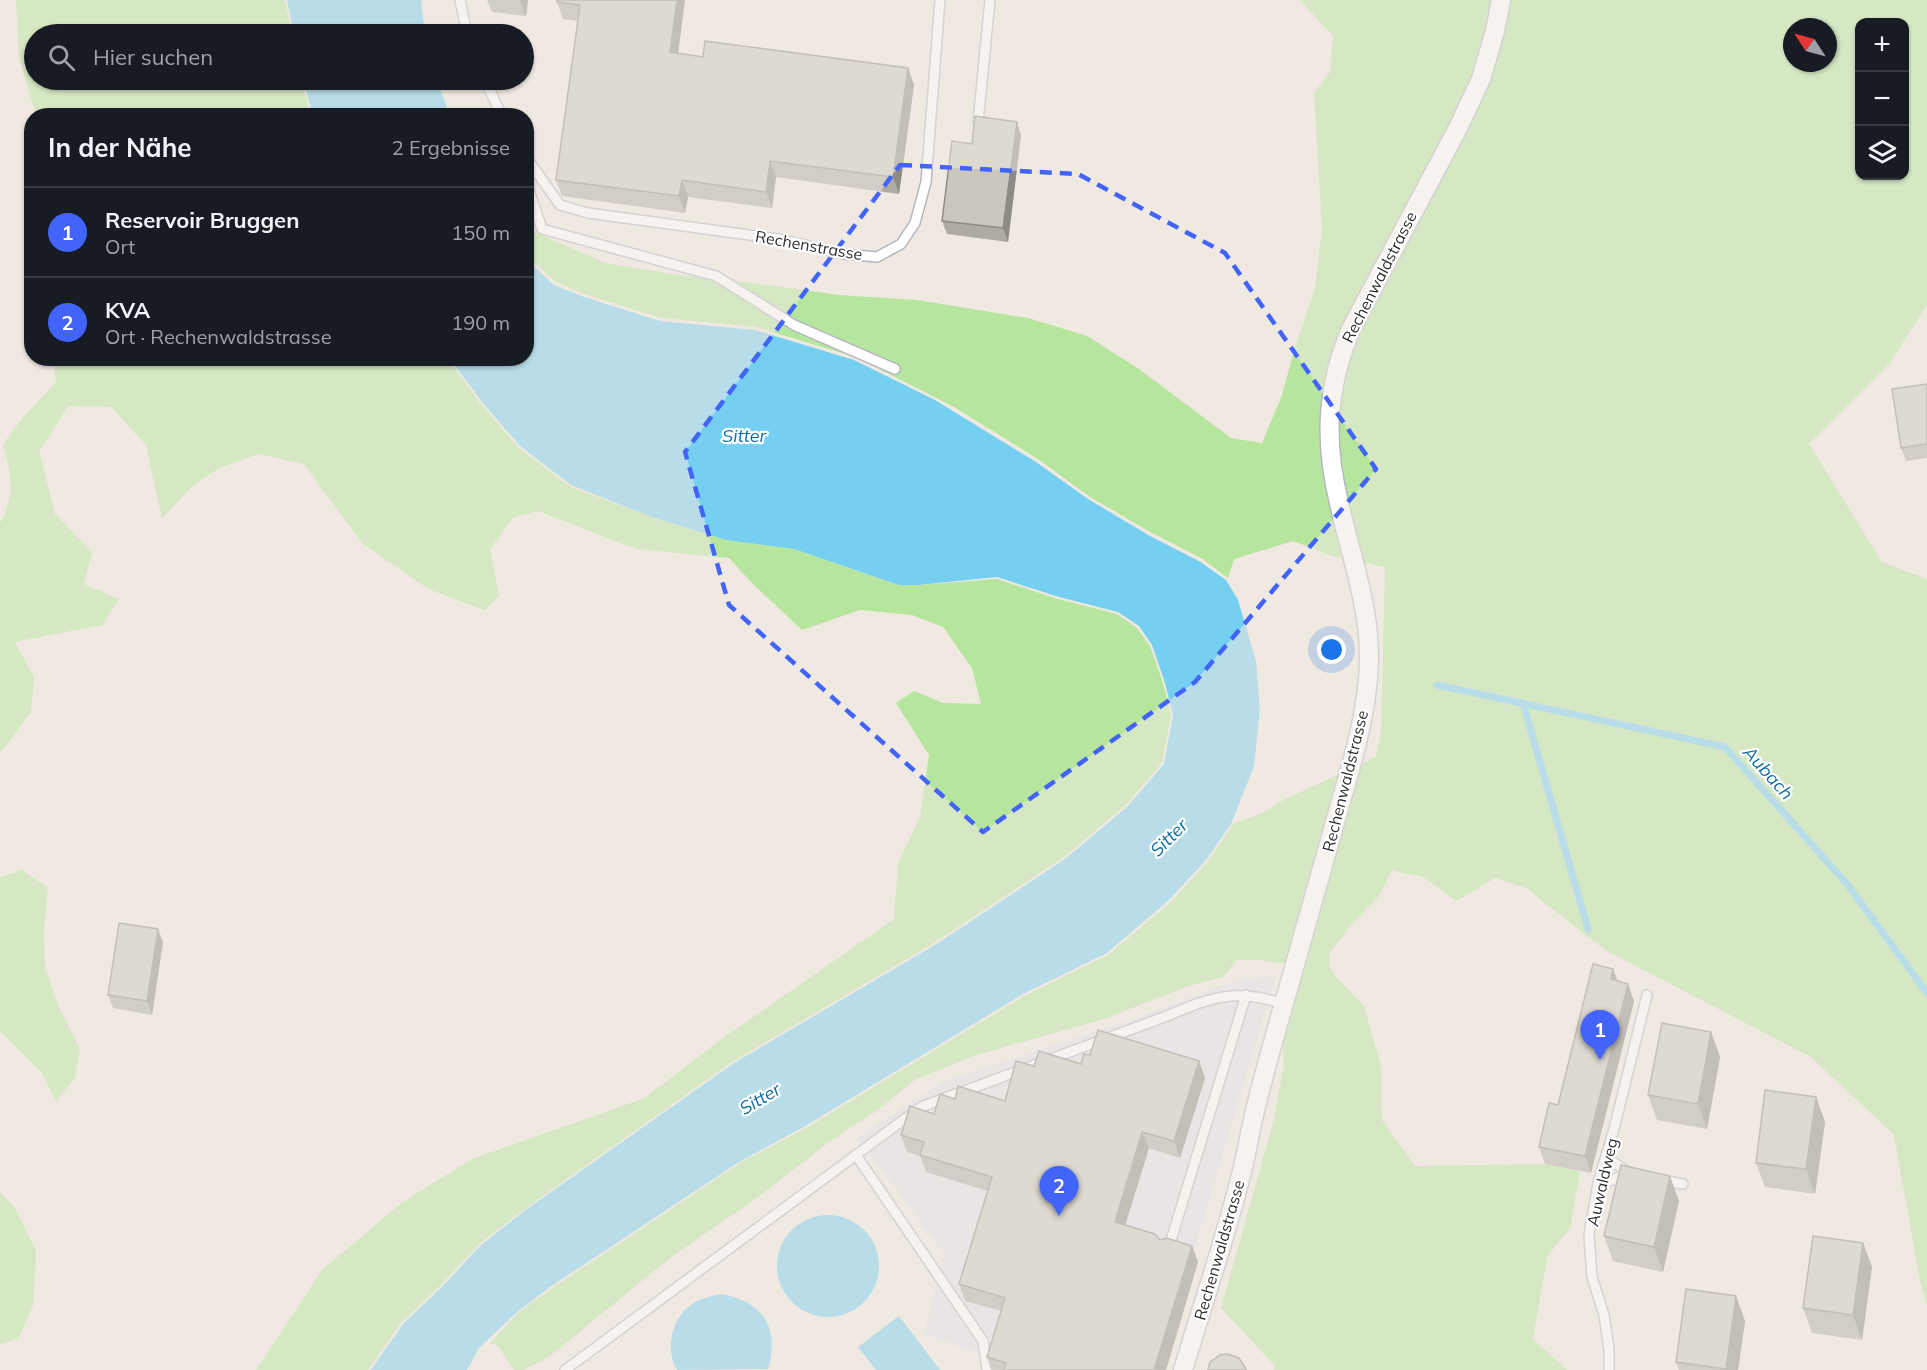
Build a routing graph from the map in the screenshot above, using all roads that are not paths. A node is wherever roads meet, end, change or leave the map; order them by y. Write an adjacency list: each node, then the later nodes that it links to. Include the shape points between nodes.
1 (460, 0): 5 (lane)
2 (940, 0): 9 (lane, Rechenstrasse, via 926,182 915,223 902,244 877,257 844,254 779,239 588,213 560,205)
3 (990, 0): 8 (lane)
4 (1501, 0): 14 (street, Rechenwaldstrasse, via 1481,79 1351,329 1339,356 1332,388 1328,420 1332,463 1338,502 1362,589 1371,657 1358,742)
5 (465, 24)
6 (490, 90): 7 (lane)
7 (498, 108)
8 (978, 122)
9 (534, 168)
10 (534, 204): 11 (lane, via 542,229 716,276 794,326)
11 (895, 369)
12 (1246, 995): 14 (lane); 15 (lane, via 1225,995 1200,1003 921,1107); 22 (lane)
13 (1647, 995): 16 (lane, Auwaldweg)
14 (1284, 1004): 25 (street, Rechenwaldstrasse, via 1240,1179)
15 (856, 1155): 23 (lane); 24 (lane, via 983,1341)
16 (1606, 1157): 17 (lane); 20 (lane, Auwaldweg)
17 (1626, 1171): 18 (lane); 20 (lane, via 1613,1180)
18 (1637, 1174)
19 (1649, 1177): 21 (lane)
20 (1598, 1183): 26 (lane, Auwaldweg, via 1589,1235 1592,1277 1604,1315)
21 (1683, 1184)
22 (1168, 1250)
23 (565, 1370)
24 (987, 1370)
25 (1183, 1370)
26 (1609, 1370)

